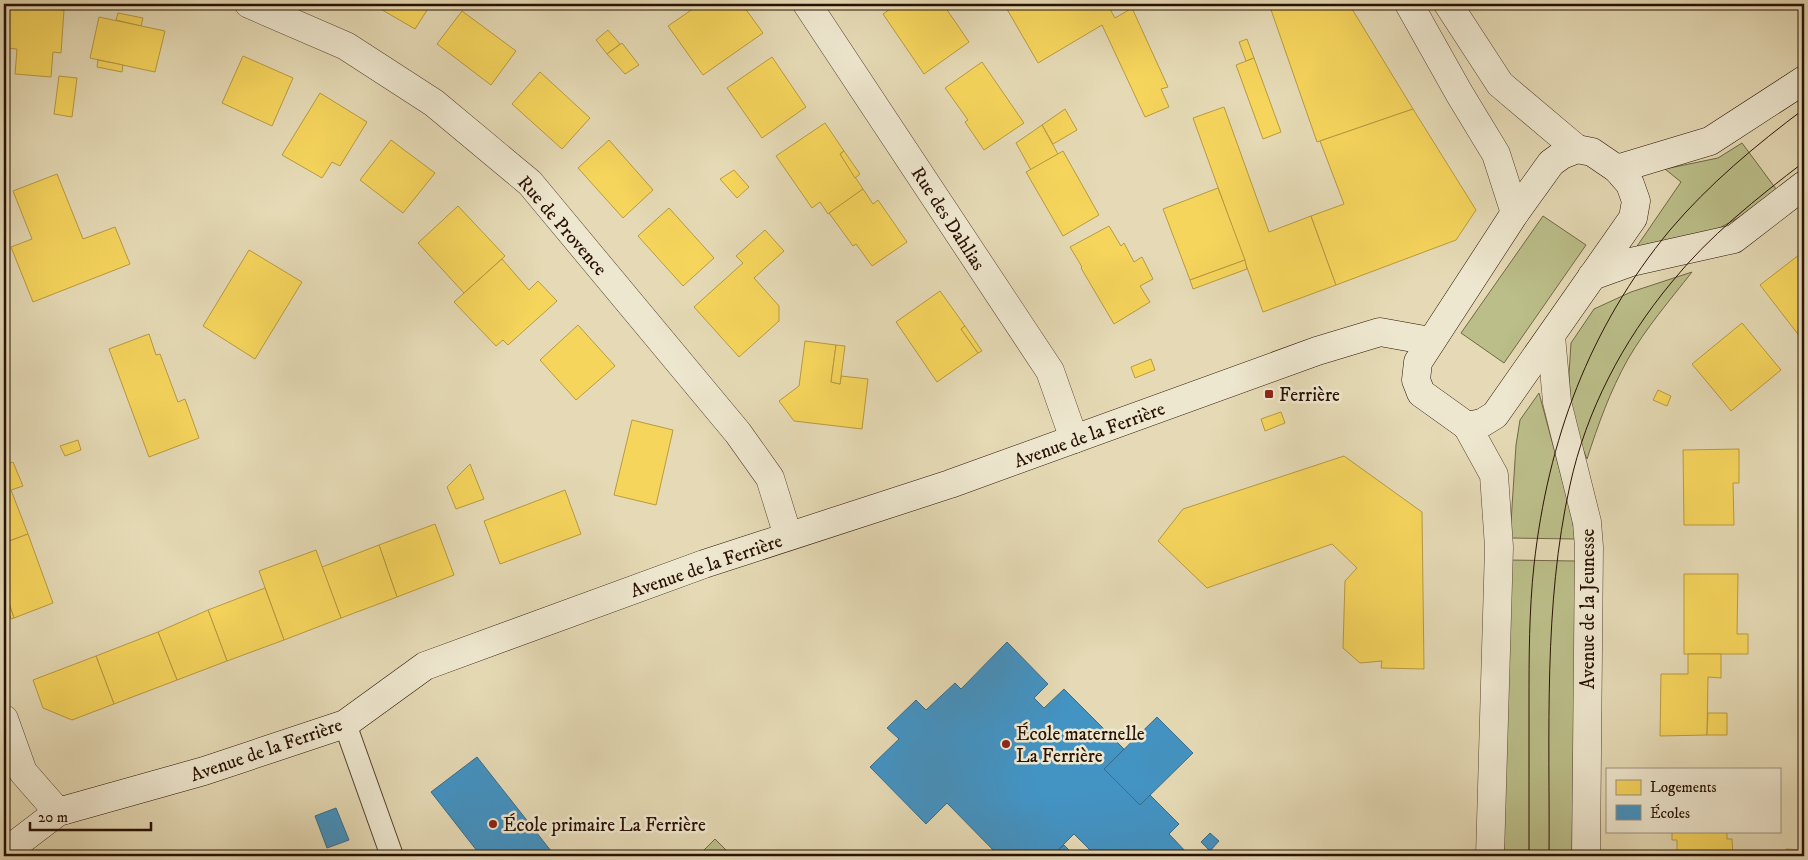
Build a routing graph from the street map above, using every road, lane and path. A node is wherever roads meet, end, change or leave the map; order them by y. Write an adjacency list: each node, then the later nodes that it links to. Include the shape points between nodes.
1 (250, 4): 15 (street, Rue de Provence, via 346,46 434,103 530,183 738,433 770,478)
2 (807, 4): 14 (street, Rue des Dahlias, via 1050,371)
3 (1409, 4): 9 (street, via 1496,154)
4 (1448, 4): 6 (street, via 1500,84)
5 (1804, 80): 7 (street, via 1710,142)
6 (1577, 149): 7 (street, via 1592,152); 9 (street, via 1551,163)
7 (1617, 169): 10 (street, via 1630,184 1636,201 1633,218)
8 (1804, 185): 10 (street, via 1734,239 1631,262)
9 (1515, 213): 12 (street)
10 (1592, 276): 11 (street)
11 (1551, 336): 13 (street, via 1495,415 1482,423); 22 (street, Avenue de la Jeunesse, via 1557,402 1587,522)
12 (1430, 341): 13 (street, via 1418,362 1416,380 1421,393); 14 (street, Avenue de la Ferrière, via 1380,332 1317,351)
13 (1467, 426): 21 (street, via 1494,475 1499,547)
14 (1074, 439): 15 (street, Avenue de la Ferrière, via 950,484)
15 (788, 536): 17 (street, Avenue de la Ferrière, via 425,666)
16 (4, 720): 18 (street, via 23,772)
17 (345, 724): 18 (street, Avenue de la Ferrière, via 204,771); 20 (lane)
18 (58, 812): 19 (street, Avenue de la Ferrière)
19 (4, 850)
20 (392, 856)
21 (1490, 856)
22 (1586, 856)

